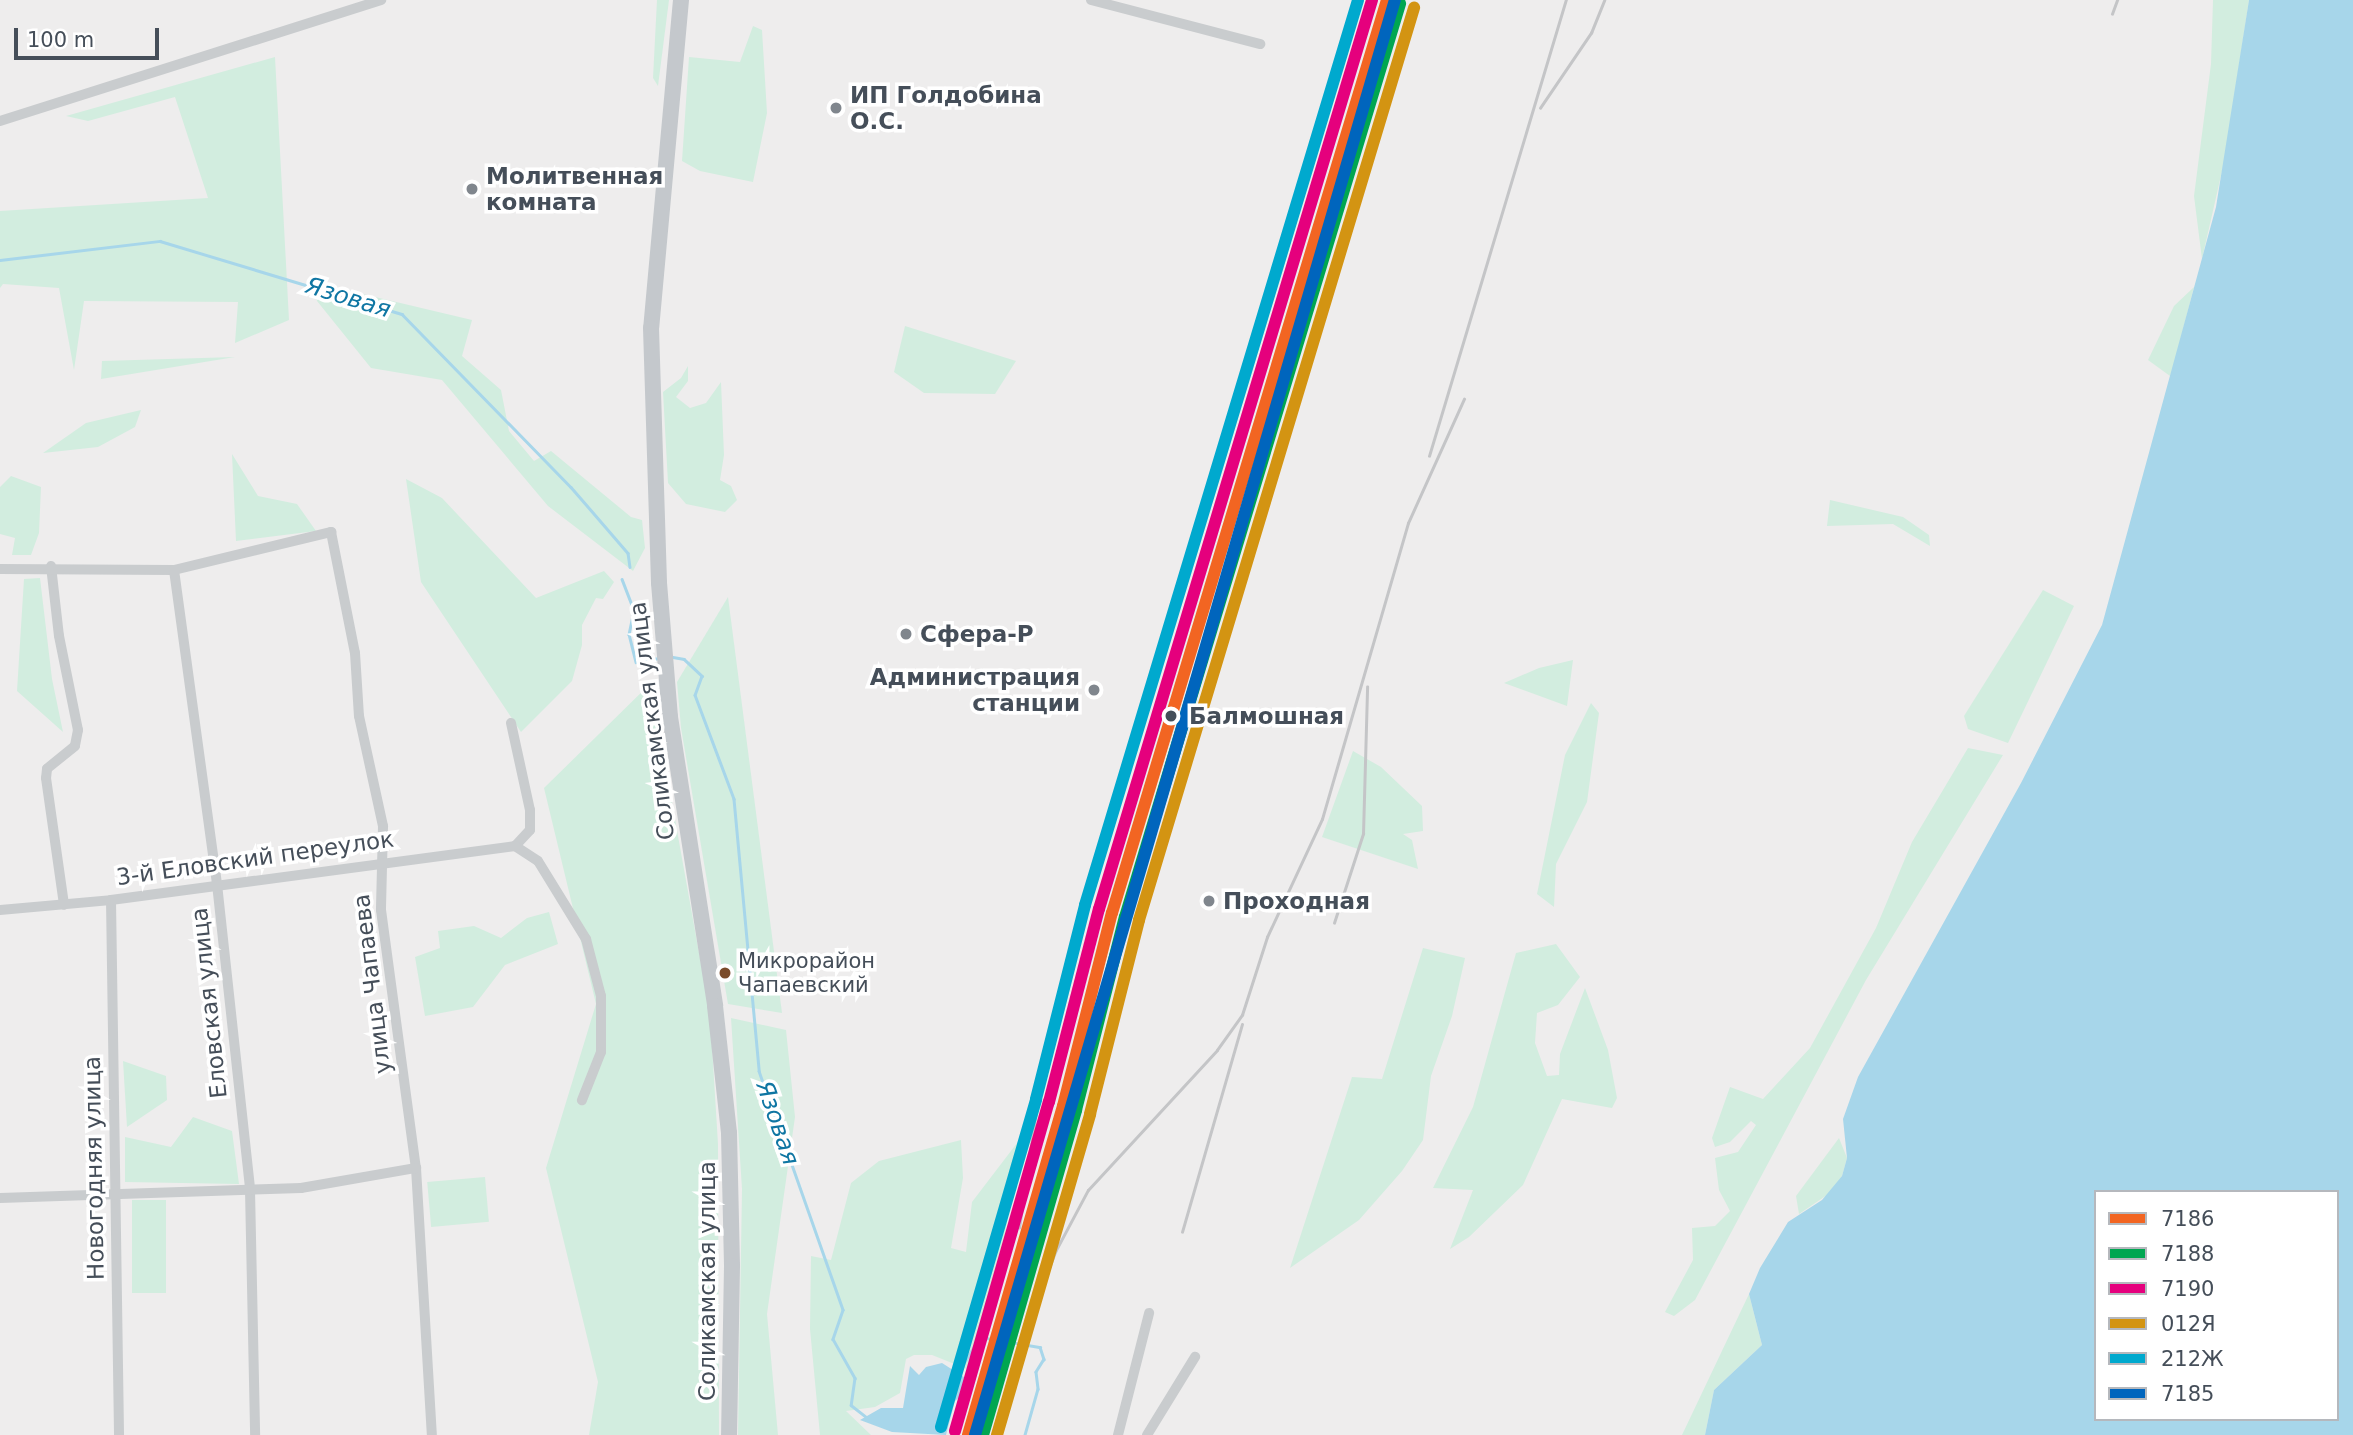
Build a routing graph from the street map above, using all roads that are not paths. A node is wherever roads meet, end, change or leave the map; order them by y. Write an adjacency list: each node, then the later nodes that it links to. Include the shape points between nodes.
1 (381, 0): 5 (street)
2 (681, 0): 26 (main road, Соликамская улица, via 651,328 667,693 715,1006 729,1133 733,1266)
3 (1091, 0): 4 (street)
4 (1259, 44)
5 (0, 121)
6 (51, 566): 7 (street); 8 (street); 14 (street, via 78,730 75,746 47,769 46,778)
7 (0, 569)
8 (174, 570): 11 (street, улица Чапаева, via 331,532 355,653 359,716 383,826); 12 (street, Еловская улица)
9 (511, 723): 10 (street, via 530,810 530,830)
10 (515, 846): 11 (street, 3-й Еловский переулок); 16 (street, via 538,862 586,939 601,996 601,1052)
11 (381, 861): 12 (street, 3-й Еловский переулок); 17 (street, улица Чапаева, via 380,910)
12 (217, 884): 13 (street, 3-й Еловский переулок); 18 (street, Еловская улица)
13 (111, 900): 14 (street, 3-й Еловский переулок); 19 (street, Новогодняя улица)
14 (64, 905): 15 (street, 3-й Еловский переулок)
15 (0, 910)
16 (582, 1100)
17 (416, 1168): 18 (street, via 301,1188); 25 (street, улица Чапаева)
18 (250, 1190): 19 (street); 24 (street, Еловская улица)
19 (115, 1194): 20 (street); 23 (street, Новогодняя улица)
20 (0, 1198)
21 (1149, 1313): 27 (street)
22 (1195, 1357): 28 (street)
23 (119, 1435)
24 (255, 1435)
25 (432, 1435)
26 (729, 1435)
27 (1118, 1435)
28 (1147, 1435)

